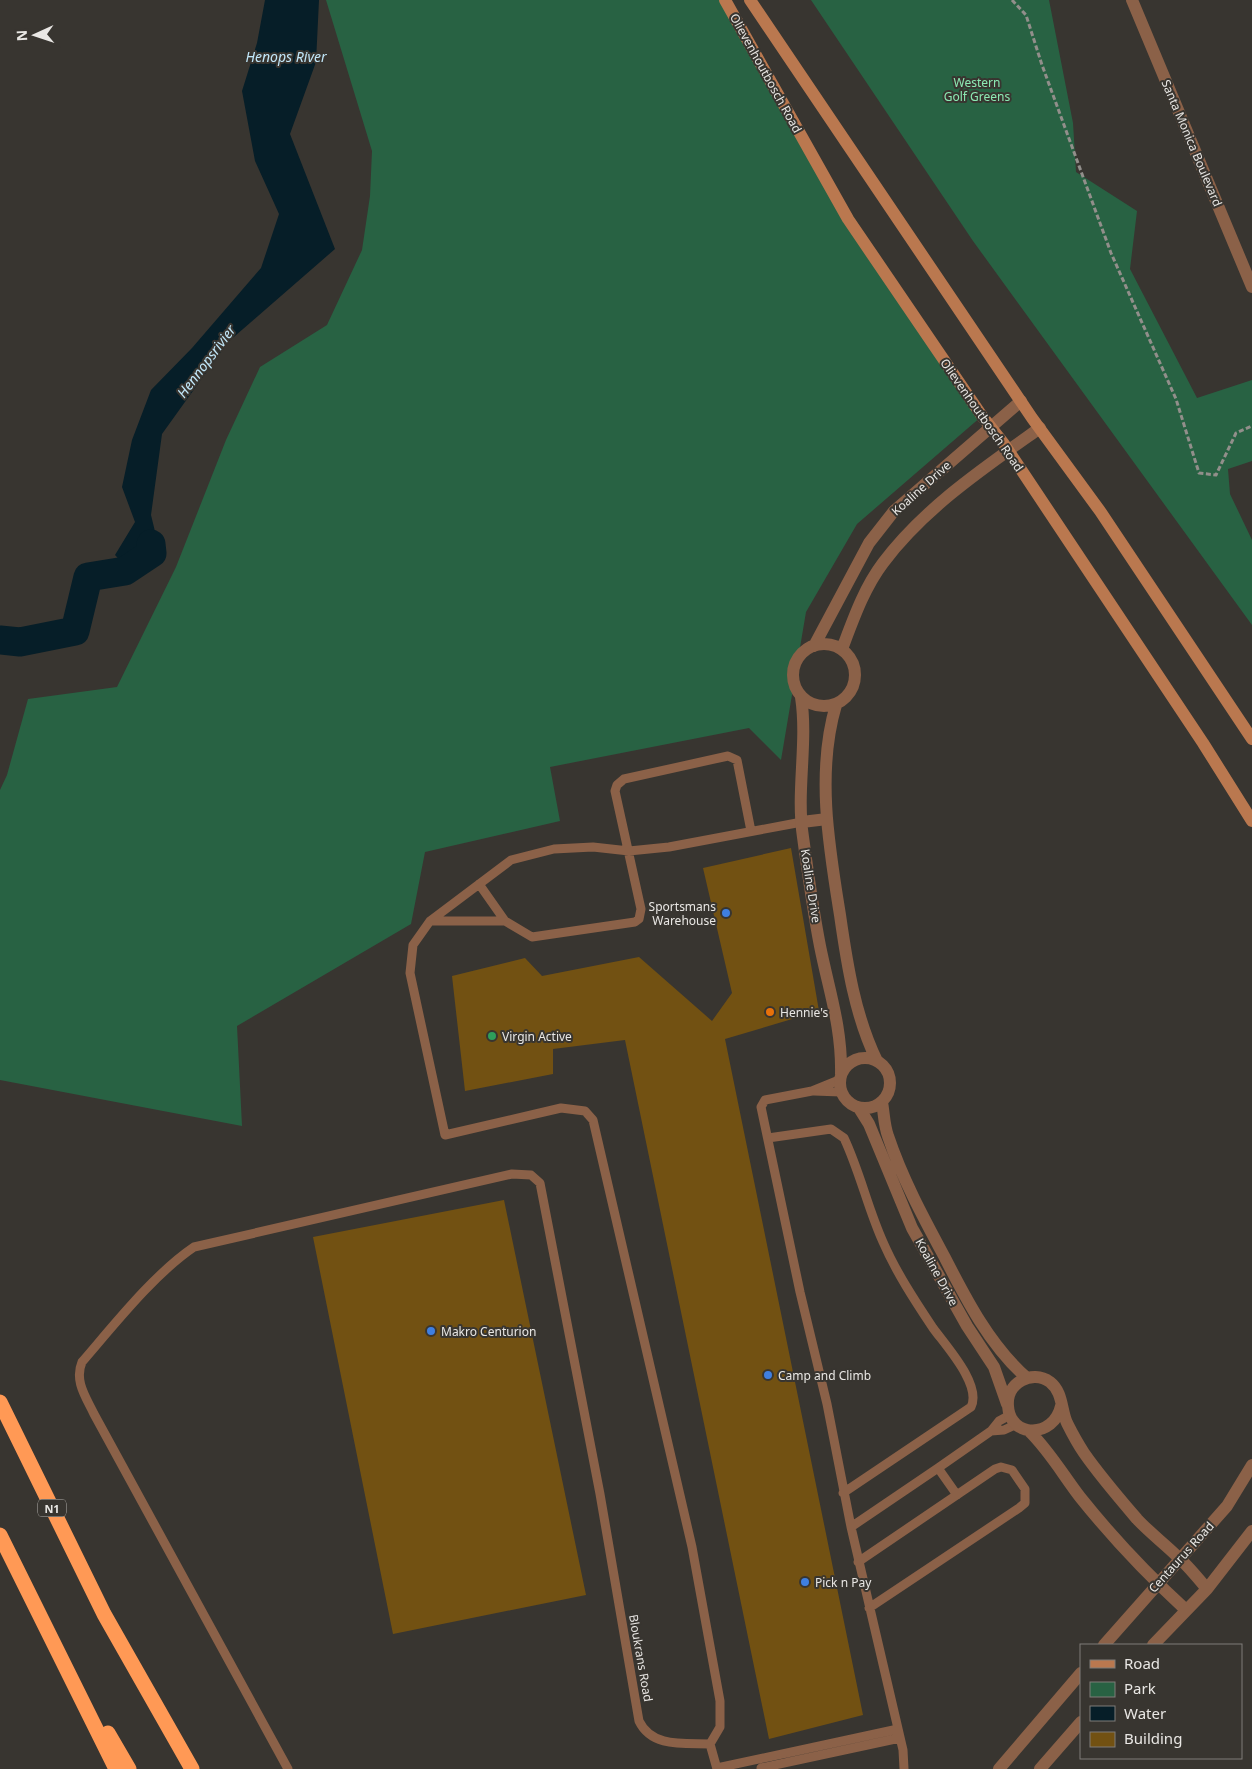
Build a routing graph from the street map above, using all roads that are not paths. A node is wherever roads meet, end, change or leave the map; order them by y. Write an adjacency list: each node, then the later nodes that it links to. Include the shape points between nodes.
1 (725, 0): 6 (main road, Olievenhoutbosch Road, via 848,219)
2 (750, 0): 5 (main road, Olievenhoutbosch Road)
3 (1132, 0): 4 (street, Santa Monica Boulevard)
4 (1252, 286)
5 (1021, 401): 6 (street, Koaline Drive); 7 (main road, Olievenhoutbosch Road)
6 (990, 426): 8 (main road, Olievenhoutbosch Road); 9 (street, Koaline Drive, via 894,511 869,543)
7 (1040, 428): 8 (street, Koaline Drive); 13 (main road, Olievenhoutbosch Road, via 1100,511)
8 (1008, 451): 10 (street, Koaline Drive, via 927,514 883,563 857,610); 15 (main road, Olievenhoutbosch Road)
9 (814, 646): 10 (street, via 828,644); 11 (street, Koaline Drive, via 800,654 794,668 794,683)
10 (842, 649): 12 (street, Koaline Drive, via 852,660 855,682 848,696)
11 (801, 697): 12 (street, via 821,707); 16 (street, Koaline Drive, via 804,720)
12 (836, 705): 14 (street, Koaline Drive, via 828,730)
13 (1252, 739)
14 (828, 819): 16 (street); 22 (street, Koaline Drive, via 846,952 865,1036)
15 (1252, 821)
16 (802, 822): 17 (lane); 23 (street, Koaline Drive, via 821,947 842,1044)
17 (751, 831): 18 (lane); 18 (lane, via 737,760 728,756 624,779 616,785)
18 (629, 852): 19 (lane, via 593,847 533,853 511,860); 21 (lane, via 640,909 639,919 635,922 532,937)
19 (479, 884): 20 (lane); 21 (lane)
20 (430, 921): 21 (lane); 50 (lane, via 413,944 410,973 444,1135 561,1108 585,1111 593,1120 692,1547 720,1701 720,1727)
21 (505, 921)
22 (877, 1061): 23 (street, via 861,1058 846,1066); 24 (street, via 890,1080)
23 (840, 1082): 25 (street, via 851,1104); 26 (lane, via 763,1102 761,1107)
24 (882, 1102): 25 (street); 27 (street, Koaline Drive, via 887,1134 924,1220 970,1305 1004,1354)
25 (859, 1108): 30 (street, Koaline Drive, via 869,1124 912,1228 994,1367)
26 (768, 1138): 33 (lane, via 827,1404); 33 (lane, via 832,1129 844,1138 883,1242 907,1288 958,1362 974,1394 971,1407)
27 (1027, 1378): 29 (street, via 1044,1378 1052,1383); 30 (street, via 1012,1388)
28 (0, 1402): 54 (highway, N1, via 104,1614)
29 (1061, 1406): 30 (street, via 1056,1420 1036,1431); 38 (street, via 1084,1453 1138,1520)
30 (1016, 1419): 32 (lane, via 1004,1430 991,1431); 40 (street, Koaline Drive, via 1042,1442 1081,1497)
31 (1252, 1465): 38 (street, Centaurus Road, via 1227,1506)
32 (938, 1468): 34 (lane); 35 (lane)
33 (843, 1492): 35 (lane)
34 (957, 1495): 39 (lane); 42 (lane, via 1001,1468 1012,1470 1024,1489 1025,1503)
35 (850, 1527): 39 (lane)
36 (1252, 1532): 41 (street)
37 (0, 1535): 46 (highway)
38 (1181, 1559): 40 (street, Centaurus Road); 41 (street)
39 (858, 1562): 42 (lane)
40 (1157, 1584): 43 (street, Koaline Drive); 44 (street, Centaurus Road)
41 (1207, 1589): 43 (street)
42 (869, 1608): 49 (lane)
43 (1186, 1610): 45 (street)
44 (1105, 1644)
45 (1154, 1644)
46 (56, 1646): 52 (highway); 53 (highway)
47 (1080, 1674): 58 (street)
48 (1080, 1723): 59 (street)
49 (899, 1733): 51 (lane); 57 (lane)
50 (710, 1744): 55 (lane, Bloukrans Road, via 658,1740 650,1737 639,1721 600,1494 540,1183 531,1175 512,1174 194,1247 177,1260 82,1362 79,1380 94,1414); 56 (lane)
51 (761, 1765): 56 (lane)
52 (116, 1769)
53 (129, 1769)
54 (192, 1769)
55 (288, 1769)
56 (717, 1769)
57 (904, 1769)
58 (999, 1769)
59 (1040, 1769)

